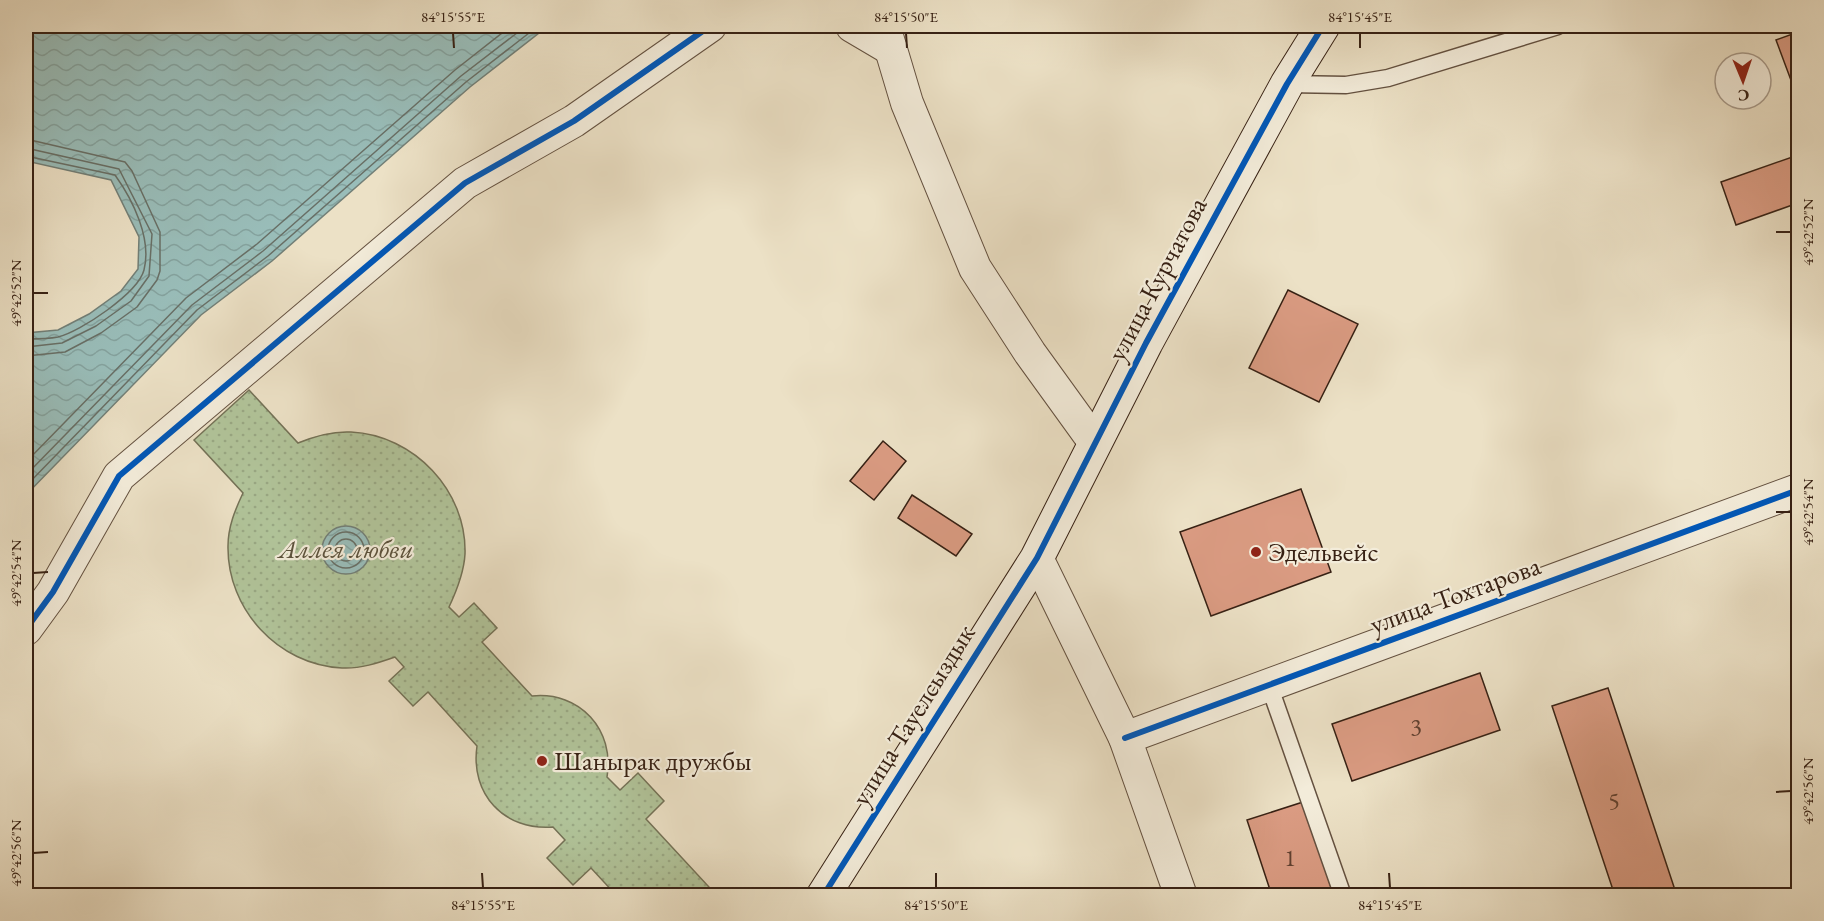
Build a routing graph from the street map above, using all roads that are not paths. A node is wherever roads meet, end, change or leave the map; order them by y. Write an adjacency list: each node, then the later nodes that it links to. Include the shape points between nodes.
1 (710, 26): 10 (street, via 574,121 465,183 119,476 53,592)
2 (852, 26): 5 (street)
3 (1323, 26): 6 (street, улица Курчатова)
4 (1558, 26): 6 (lane, via 1388,78 1346,85)
5 (888, 37): 7 (street, via 907,104 975,268)
6 (1287, 84): 7 (street, улица Курчатова)
7 (1095, 443): 9 (street, улица Курчатова)
8 (1798, 490): 11 (street, улица Тохтарова)
9 (1037, 558): 12 (street); 13 (street, улица Тауелсыздык)
10 (26, 629)
11 (1269, 685): 12 (street, улица Тохтарова); 15 (lane)
12 (1125, 738): 14 (street)
13 (823, 896)
14 (1181, 896)
15 (1343, 896)

